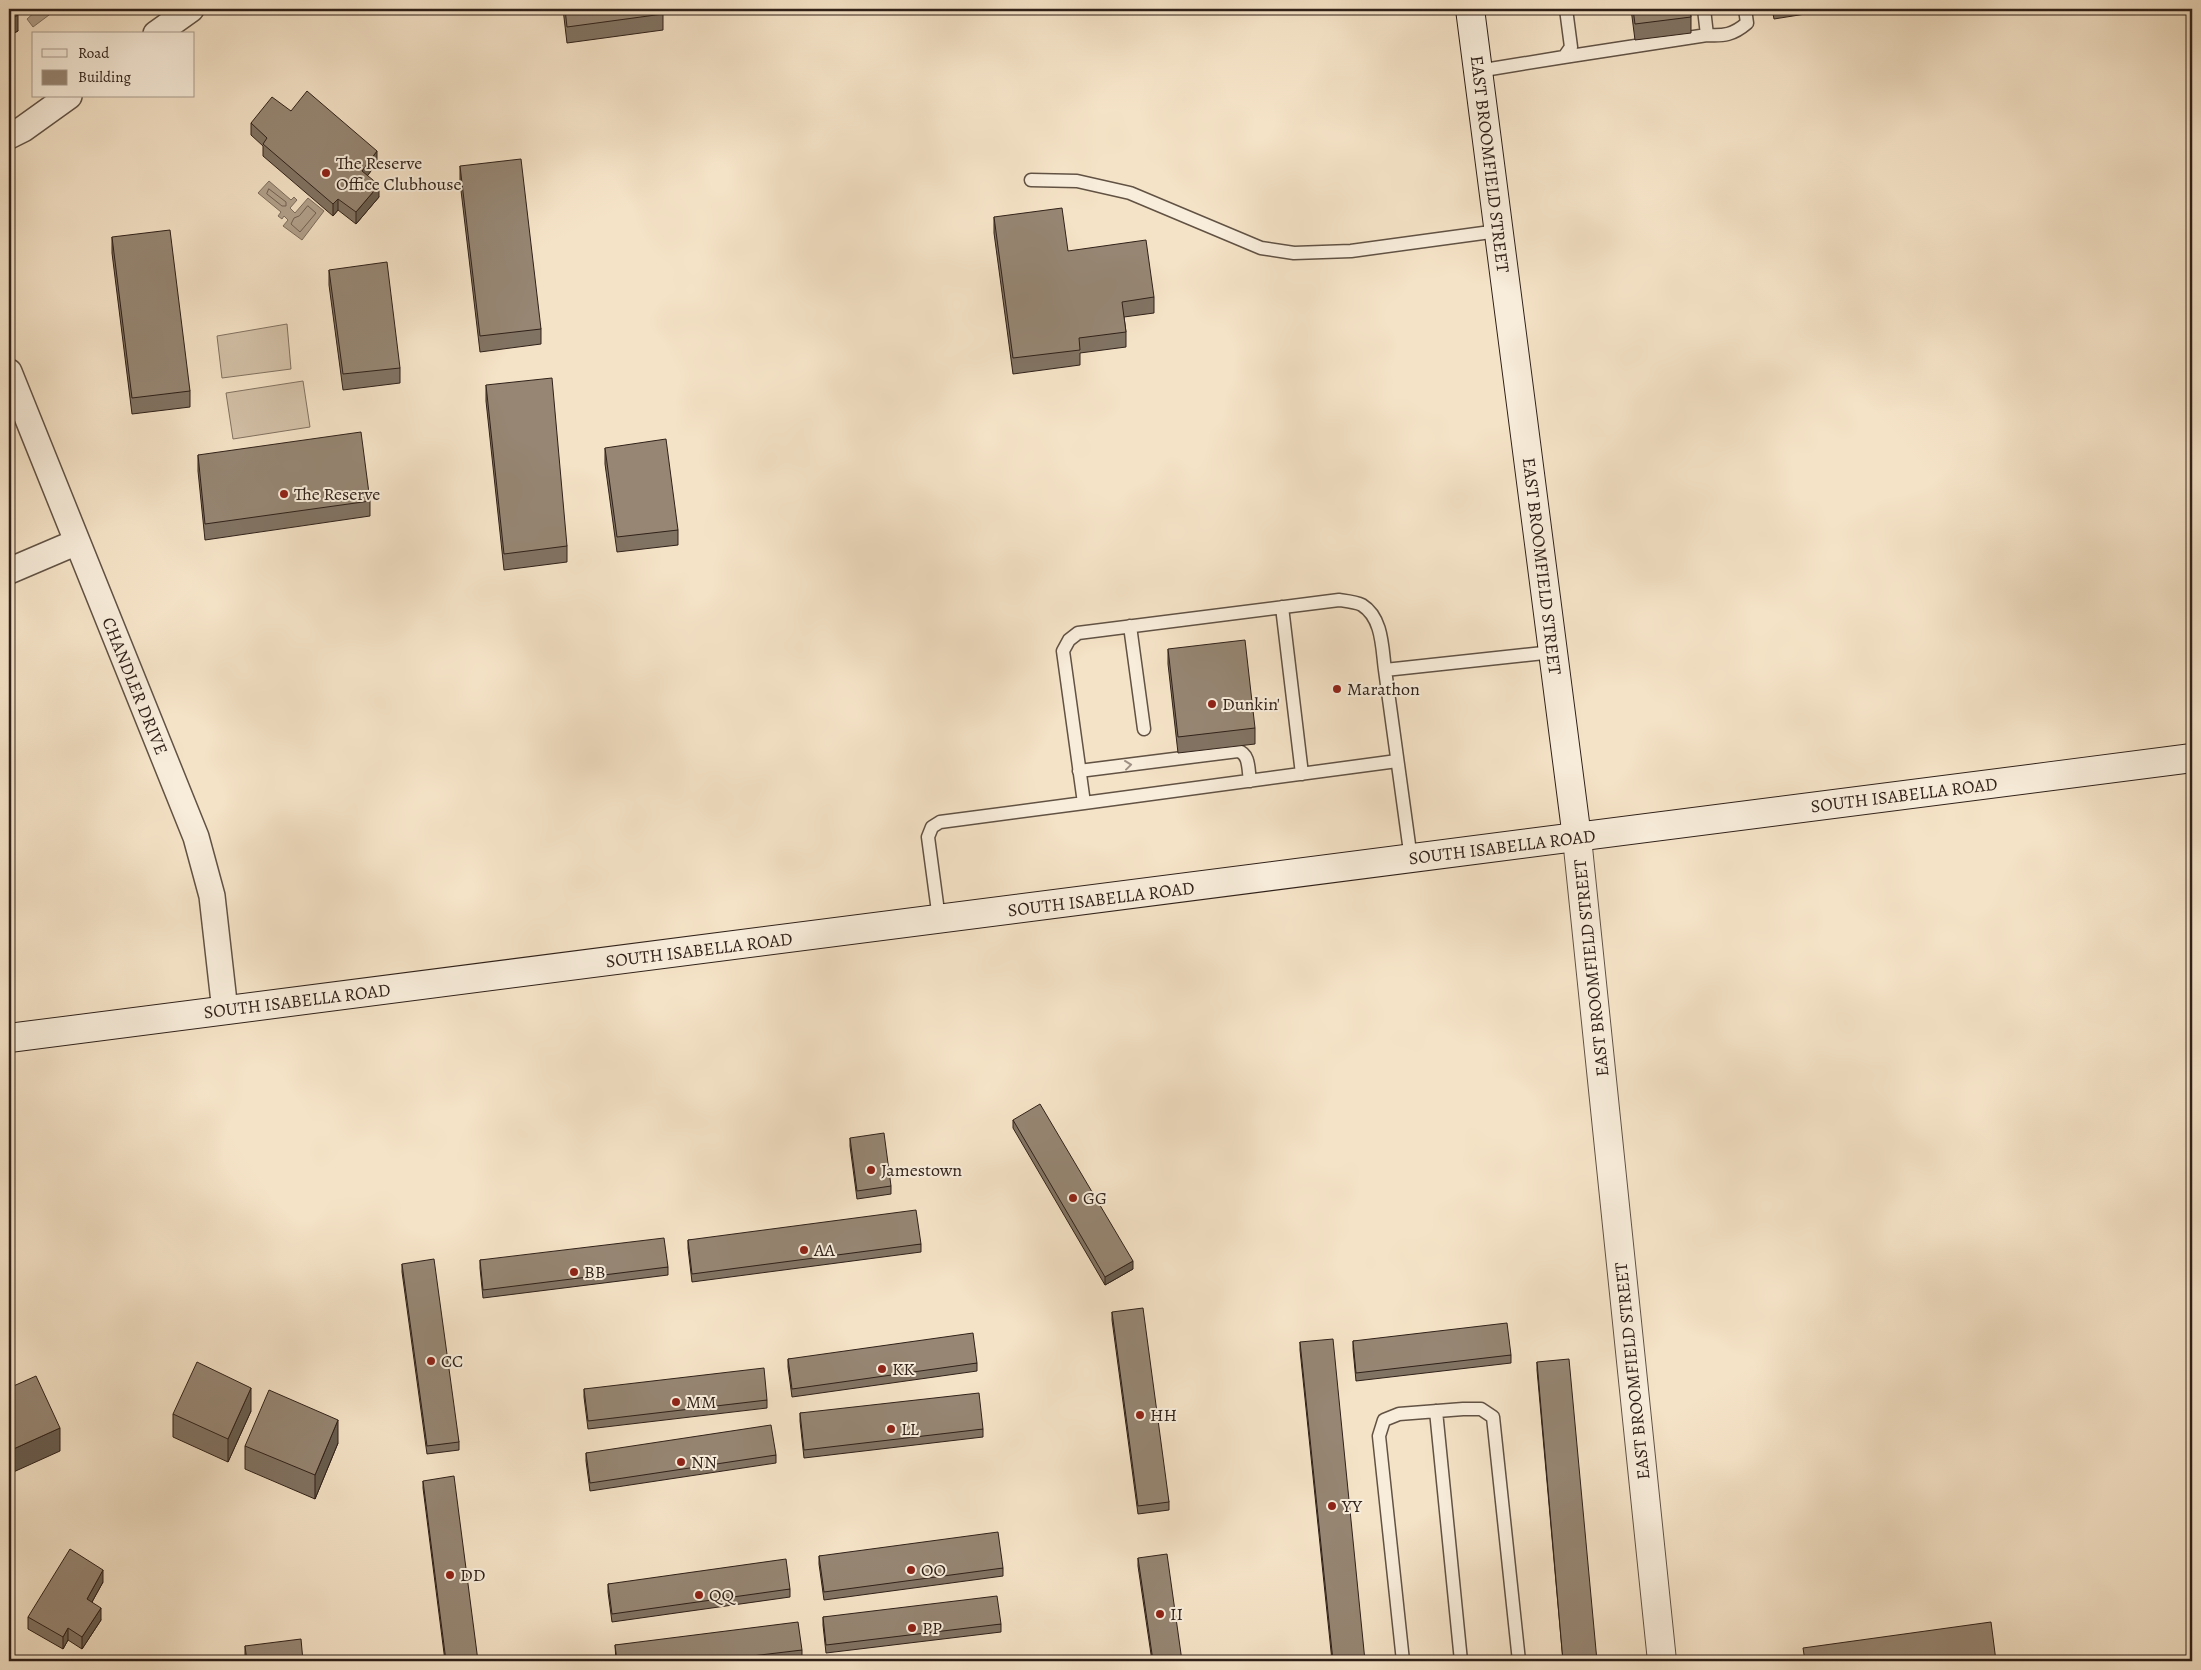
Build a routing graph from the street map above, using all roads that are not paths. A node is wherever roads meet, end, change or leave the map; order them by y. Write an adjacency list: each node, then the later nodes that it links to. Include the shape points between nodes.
1 (191, 9): 6 (street)
2 (1470, 9): 9 (main road, EAST BROOMFIELD STREET)
3 (1566, 9): 8 (lane, via 1571,47)
4 (1704, 9): 7 (lane)
5 (1745, 9): 7 (lane, via 1747,23 1738,31 1727,36)
6 (159, 32)
7 (1707, 35): 8 (lane)
8 (1564, 57): 9 (lane)
9 (1478, 71): 13 (main road, EAST BROOMFIELD STREET)
10 (66, 98): 11 (street)
11 (9, 136)
12 (1031, 180): 13 (lane, via 1076,181 1130,193 1261,248 1294,253 1351,251)
13 (1498, 231): 19 (main road, EAST BROOMFIELD STREET)
14 (9, 372): 15 (street, CHANDLER DRIVE)
15 (77, 542): 16 (street); 31 (street, CHANDLER DRIVE, via 196,837 212,896)
16 (9, 571)
17 (1282, 607): 18 (lane); 20 (lane, via 1339,600 1362,605 1376,618); 25 (lane)
18 (1130, 626): 21 (lane); 24 (lane, via 1078,633 1069,640 1064,651)
19 (1553, 652): 20 (lane); 28 (main road, EAST BROOMFIELD STREET)
20 (1385, 670): 23 (lane)
21 (1144, 729)
22 (2192, 758): 28 (main road, SOUTH ISABELLA ROAD)
23 (1397, 761): 25 (lane); 29 (lane)
24 (1079, 771): 26 (lane, one-way to 26, via 1238,751 1246,756); 27 (lane)
25 (1302, 774): 26 (lane)
26 (1250, 781): 27 (lane)
27 (1084, 803): 30 (lane, via 940,822 932,827 928,837)
28 (1577, 838): 29 (main road, SOUTH ISABELLA ROAD); 37 (main road, EAST BROOMFIELD STREET)
29 (1411, 859): 30 (main road, SOUTH ISABELLA ROAD)
30 (939, 919): 31 (main road, SOUTH ISABELLA ROAD)
31 (225, 1011): 32 (main road, SOUTH ISABELLA ROAD)
32 (9, 1038)
33 (1436, 1411): 34 (lane, via 1399,1414 1384,1420 1379,1436); 35 (lane); 36 (lane, via 1481,1408 1493,1417)
34 (1404, 1661)
35 (1461, 1661)
36 (1519, 1661)
37 (1662, 1661)

